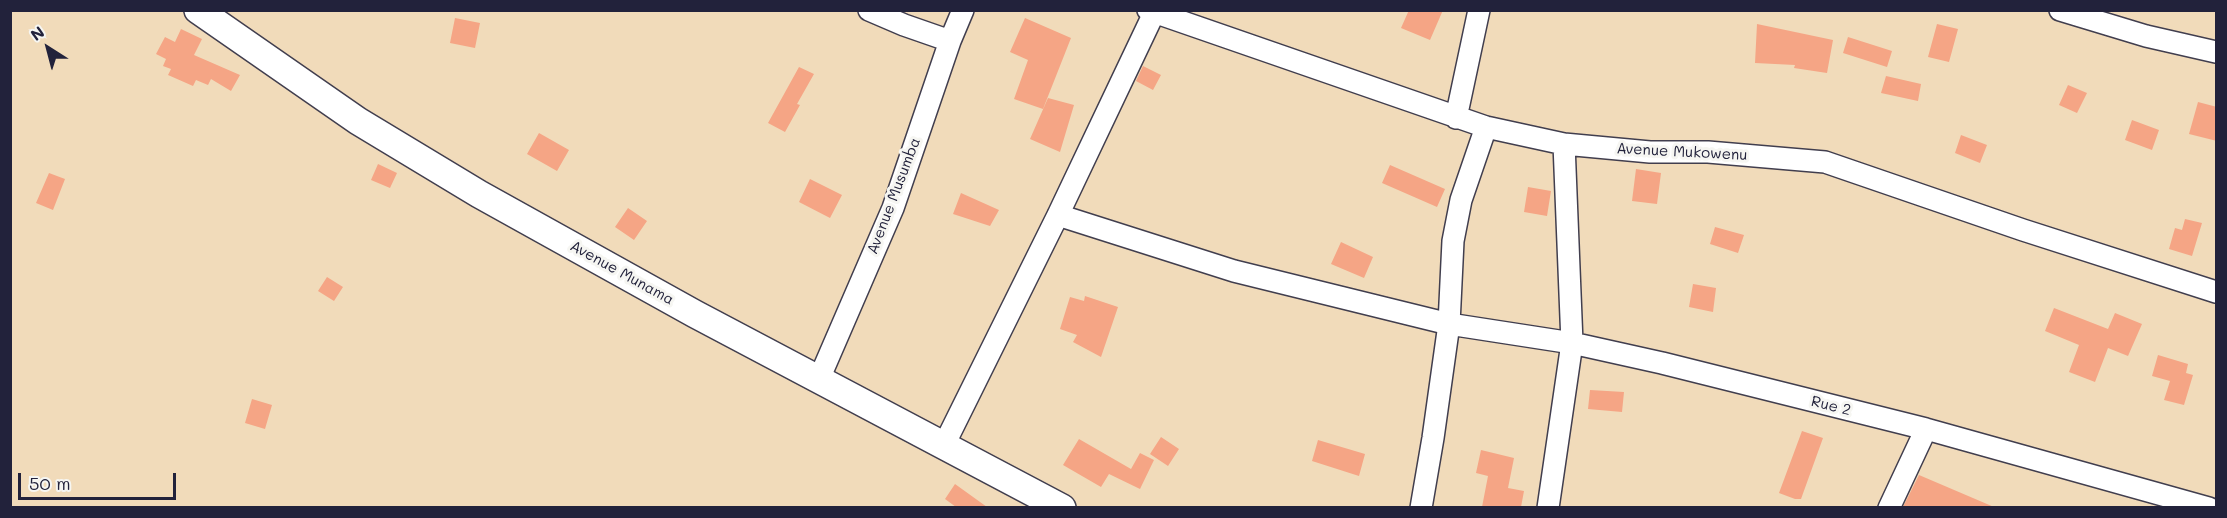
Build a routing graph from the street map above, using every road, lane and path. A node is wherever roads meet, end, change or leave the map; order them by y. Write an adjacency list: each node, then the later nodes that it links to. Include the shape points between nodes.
1 (198, 10): 16 (street, Avenue Munama, via 358,121 478,194)
2 (869, 10): 7 (street)
3 (963, 10): 7 (street, Avenue Musumba)
4 (1479, 10): 9 (street)
5 (2060, 10): 8 (street)
6 (1151, 12): 9 (street, Avenue Mukowenu); 12 (street)
7 (950, 41): 16 (street, Avenue Musumba, via 893,208)
8 (2217, 52)
9 (1456, 118): 10 (street, Avenue Mukowenu)
10 (1486, 127): 11 (street, Avenue Mukowenu); 14 (street, via 1461,200 1453,241)
11 (1564, 144): 13 (street, Avenue Mukowenu, via 1825,162); 15 (street)
12 (1058, 215): 14 (street, Rue 2, via 1234,271); 18 (street)
13 (2217, 292)
14 (1449, 324): 15 (street, Rue 2); 20 (street)
15 (1572, 343): 17 (street, Rue 2); 21 (street)
16 (819, 379): 18 (street, Avenue Munama)
17 (1926, 429): 22 (street); 23 (street, Rue 2)
18 (944, 445): 19 (street, Avenue Munama)
19 (1047, 504)
20 (1420, 507)
21 (1548, 507)
22 (1889, 507)
23 (2209, 507)

